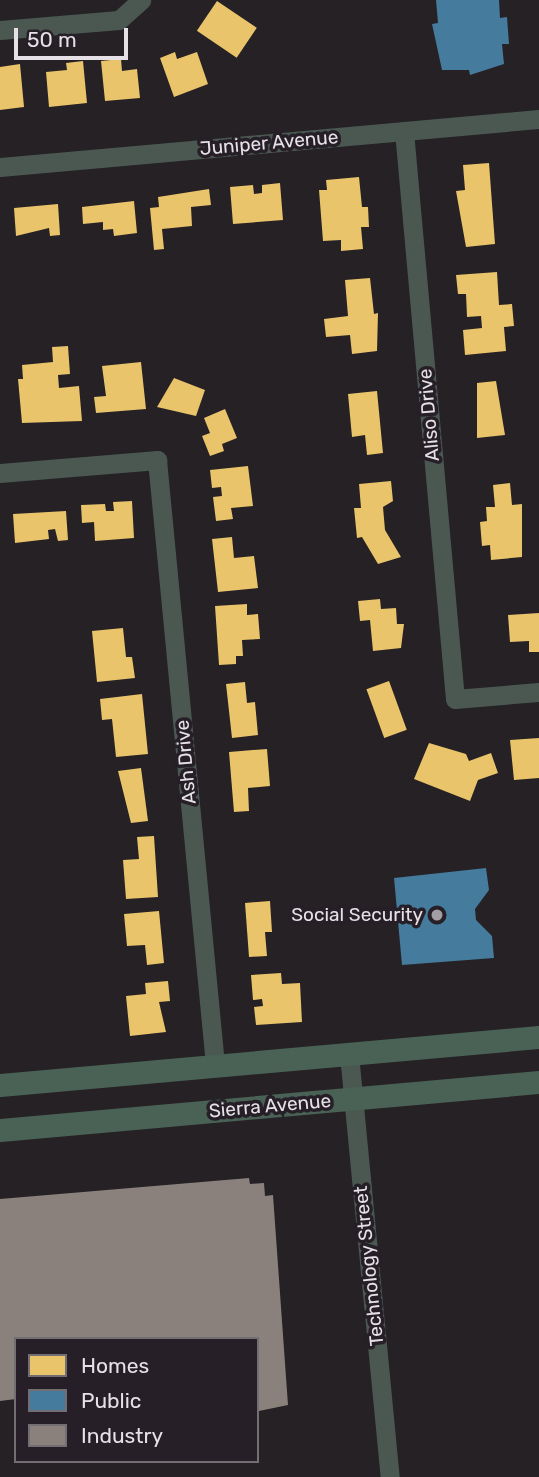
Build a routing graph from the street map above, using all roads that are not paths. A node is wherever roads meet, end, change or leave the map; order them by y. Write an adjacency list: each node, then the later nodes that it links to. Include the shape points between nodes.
1 (140, 2): 2 (street, via 119,20)
2 (0, 30)
3 (539, 119): 4 (street, Juniper Avenue)
4 (404, 131): 5 (street, Juniper Avenue); 7 (street, Aliso Drive, via 454,699)
5 (0, 167)
6 (0, 473): 10 (street, Ash Drive, via 157,460)
7 (539, 692)
8 (539, 1037): 9 (main road)
9 (349, 1054): 10 (main road); 13 (street, Technology Street)
10 (215, 1065): 12 (main road)
11 (539, 1082): 13 (main road, Sierra Avenue)
12 (0, 1085)
13 (353, 1098): 14 (main road, Sierra Avenue); 15 (street, Technology Street)
14 (0, 1130)
15 (390, 1477)

